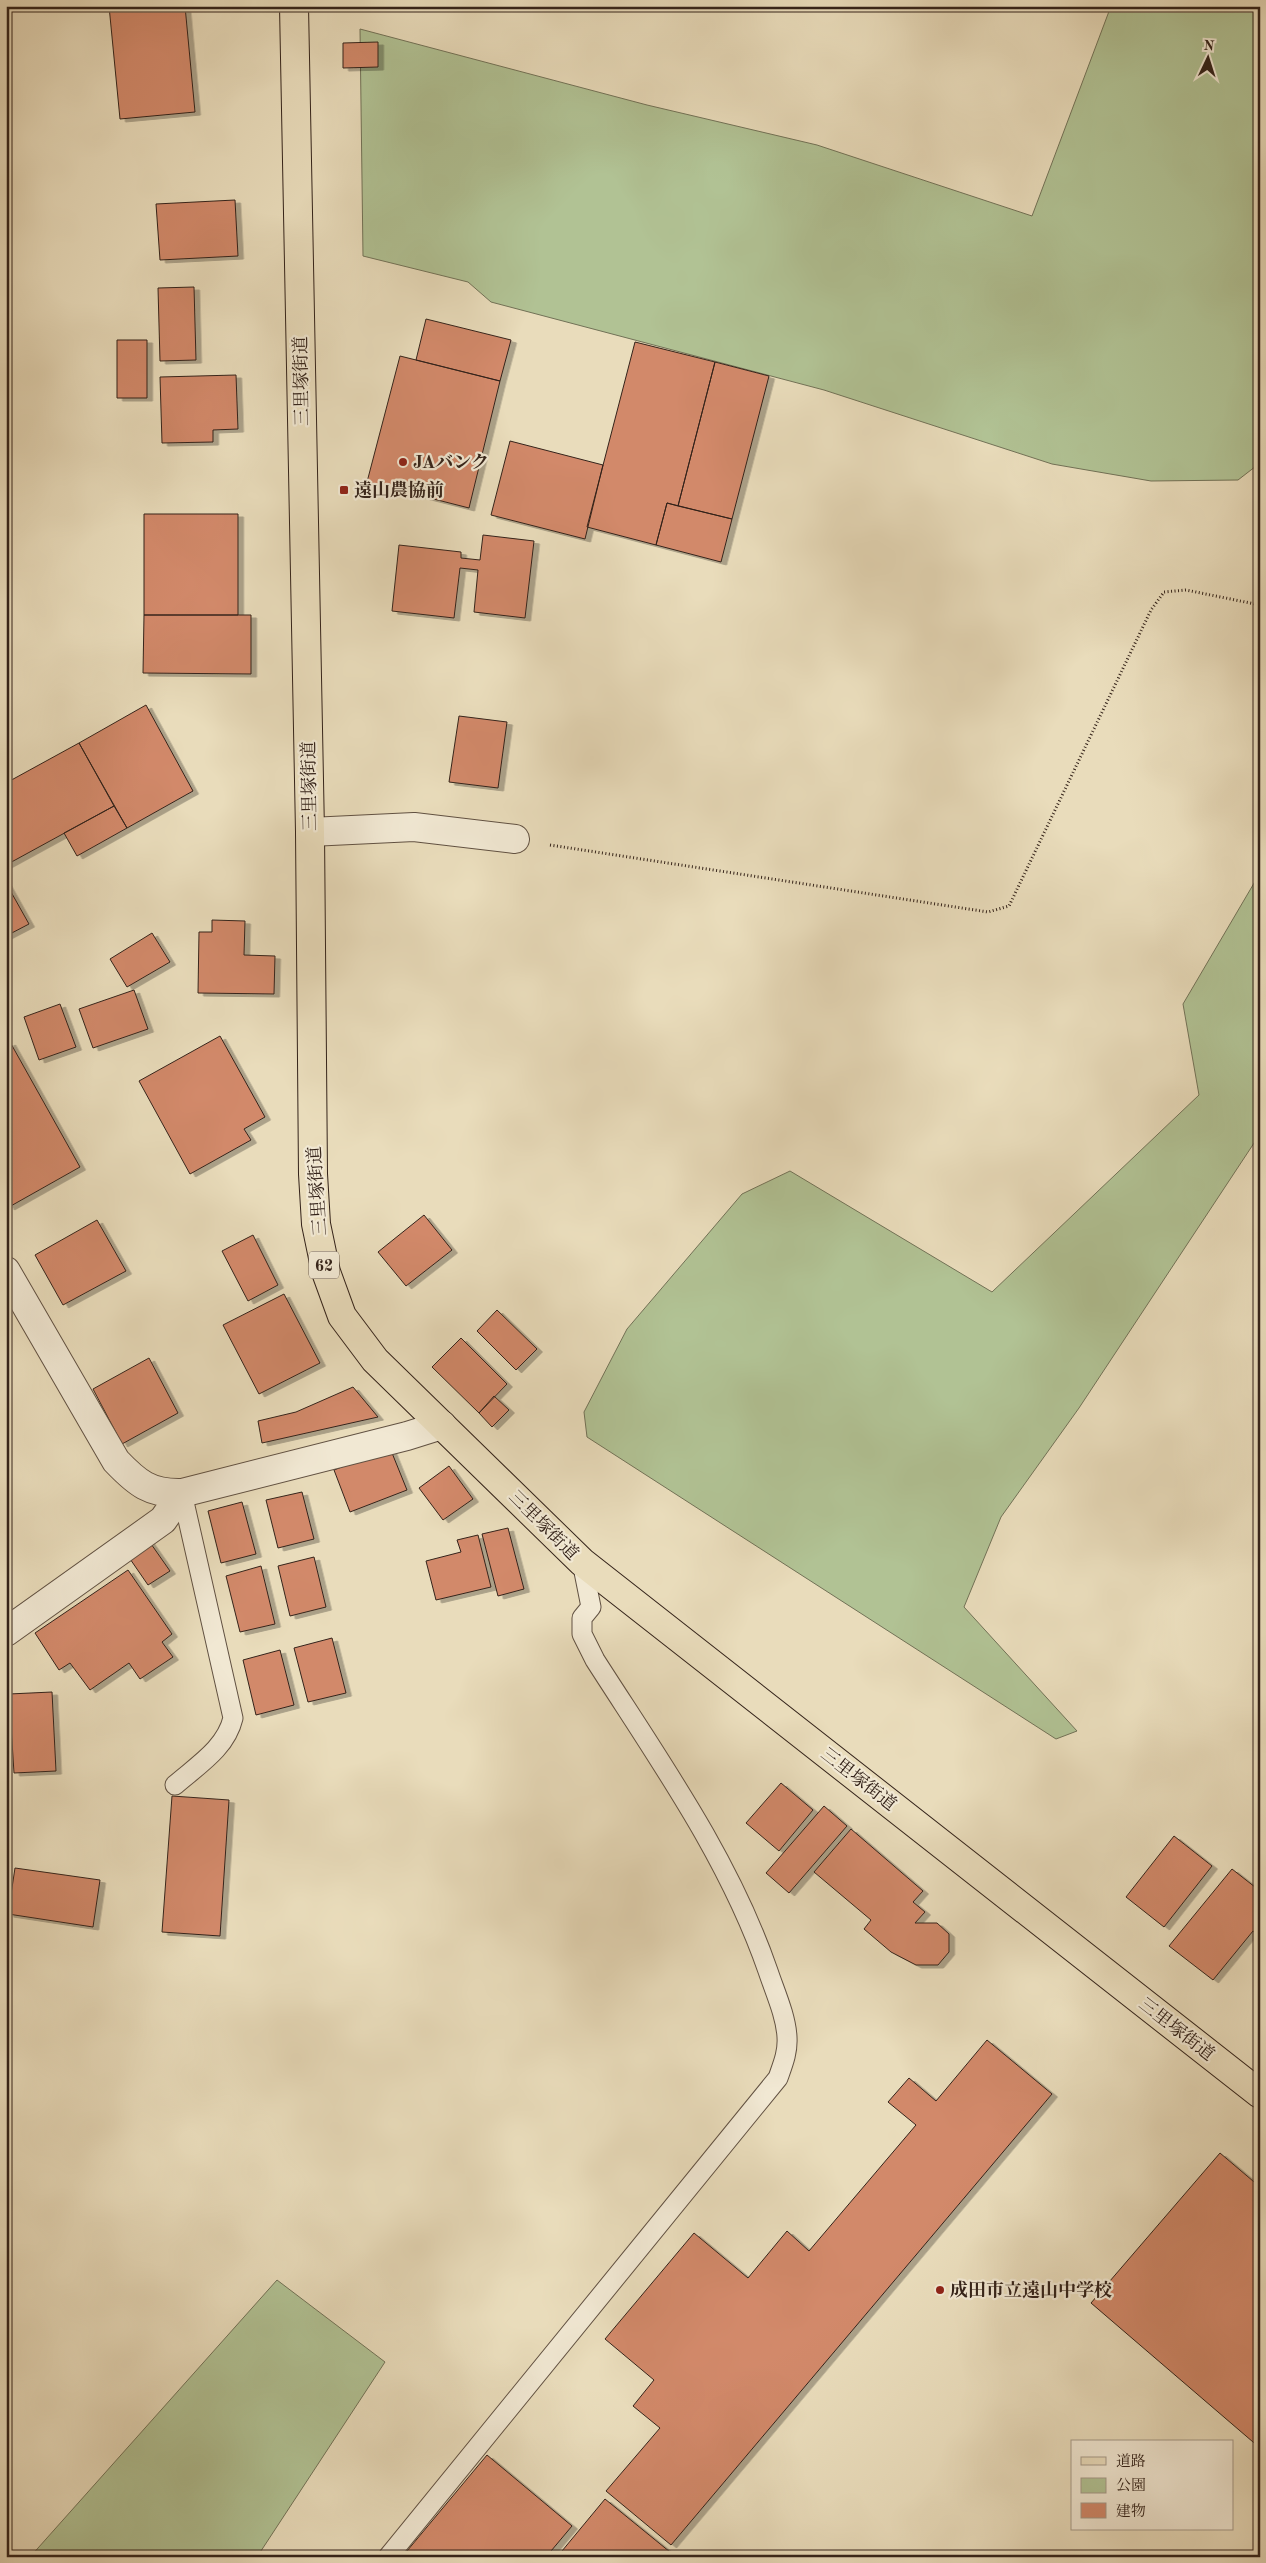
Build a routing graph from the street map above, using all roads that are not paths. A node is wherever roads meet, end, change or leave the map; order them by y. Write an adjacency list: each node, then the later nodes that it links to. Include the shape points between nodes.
1 (294, 6): 2 (main road, 三里塚街道 / 62)
2 (310, 832): 3 (street, via 414,827); 5 (main road, 三里塚街道 / 62, via 313,1174 316,1224 326,1272 342,1316 375,1360)
3 (514, 839)
4 (6, 1271): 6 (street, via 116,1461 145,1486 164,1494)
5 (442, 1425): 6 (street); 7 (main road, 三里塚街道 / 62)
6 (182, 1494): 8 (street, via 163,1520); 9 (lane, via 233,1718 221,1746)
7 (582, 1562): 10 (main road, 三里塚街道 / 62); 11 (lane, via 592,1607 582,1618 582,1634 595,1660 710,1842 736,1892 776,1993 787,2036 786,2058 778,2078)
8 (6, 1632)
9 (175, 1785)
10 (1260, 2094)
11 (388, 2557)

